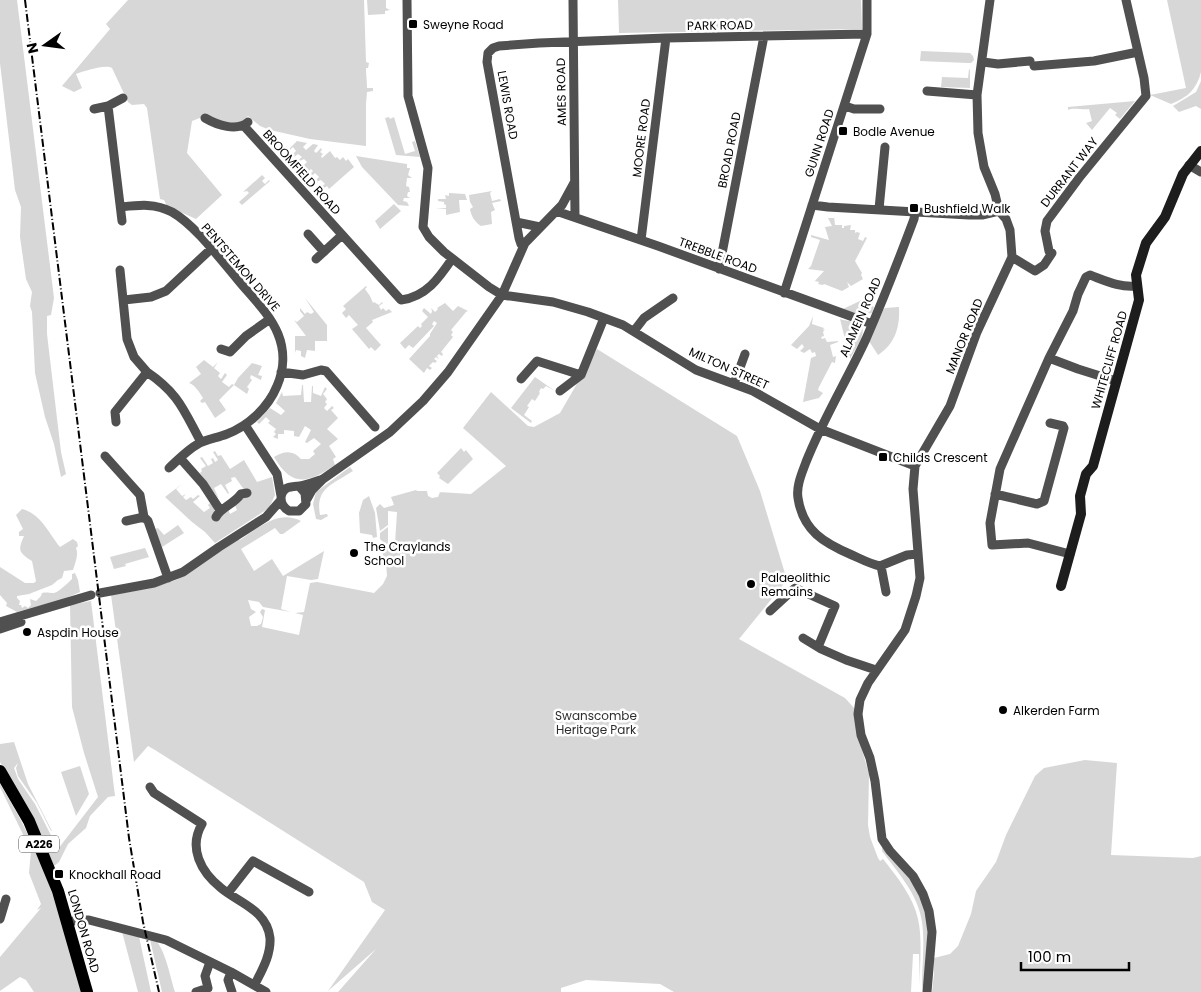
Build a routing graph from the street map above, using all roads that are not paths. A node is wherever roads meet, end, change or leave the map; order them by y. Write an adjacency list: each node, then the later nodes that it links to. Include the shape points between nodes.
1 (406, 0): 43 (street, via 408,96 428,168 423,227 432,241)
2 (573, 0): 9 (street, AMES ROAD)
3 (867, 0): 6 (street, GUNN ROAD)
4 (990, 0): 11 (street, MANOR ROAD)
5 (1126, 0): 10 (street)
6 (867, 34): 7 (street, PARK ROAD); 16 (street, GUNN ROAD)
7 (764, 36): 8 (street, PARK ROAD); 44 (street, BROAD ROAD)
8 (666, 38): 9 (street, PARK ROAD); 37 (street, MOORE ROAD)
9 (573, 42): 24 (street, AMES ROAD); 33 (street, LEWIS ROAD, via 500,46 487,54)
10 (1138, 52): 11 (street, via 1094,61); 41 (street, DURRANT WAY, via 1146,96 1046,223 1045,233 1052,253 1035,271)
11 (983, 62): 13 (street, MANOR ROAD)
12 (927, 91): 13 (street)
13 (977, 95): 29 (street, MANOR ROAD, via 980,151)
14 (123, 98): 15 (street)
15 (108, 106): 17 (street); 26 (street)
16 (845, 106): 18 (street); 25 (street, GUNN ROAD)
17 (94, 109)
18 (880, 109)
19 (205, 118): 36 (street, BROOMFIELD ROAD, via 235,128 246,124)
20 (885, 147): 27 (street)
21 (1201, 151): 22 (street, WHITECLIFF ROAD)
22 (1189, 165): 23 (street); 46 (street, WHITECLIFF ROAD, via 1165,217 1146,243 1136,276)
23 (1201, 172)
24 (574, 183): 28 (street); 31 (street, AMES ROAD)
25 (812, 205): 27 (street); 47 (street, GUNN ROAD)
26 (121, 207): 32 (street); 39 (street, PENTSTEMON DRIVE, via 150,205 169,211 182,218)
27 (879, 210): 30 (street)
28 (556, 211): 31 (street, TREBBLE ROAD); 34 (street)
29 (999, 211): 30 (street, via 982,215); 41 (street, MANOR ROAD, via 1010,230)
30 (915, 212): 53 (street, ALAMEIN ROAD)
31 (575, 217): 37 (street, TREBBLE ROAD)
32 (122, 221)
33 (516, 222): 34 (street); 38 (street, LEWIS ROAD)
34 (540, 227): 38 (street)
35 (308, 234): 40 (street)
36 (342, 235): 40 (street); 43 (street, BROOMFIELD ROAD, via 402,300 432,286)
37 (641, 240): 44 (street, TREBBLE ROAD)
38 (523, 246): 48 (street)
39 (212, 249): 50 (street, via 166,291 151,297); 52 (street, PENTSTEMON DRIVE)
40 (324, 252): 42 (street)
41 (1012, 257): 77 (street, MANOR ROAD, via 977,332 950,406)
42 (316, 259)
43 (452, 259): 48 (street)
44 (719, 269): 47 (street, TREBBLE ROAD)
45 (120, 270): 50 (street)
46 (1137, 286): 57 (street, via 1122,286 1087,276); 62 (street, WHITECLIFF ROAD, via 1139,300)
47 (784, 292): 53 (street, TREBBLE ROAD)
48 (502, 295): 51 (street, MILTON STREET, via 547,300); 80 (street, via 455,364 424,399 385,436)
49 (673, 298): 54 (street, via 644,318)
50 (124, 300): 58 (street, via 127,339 133,355)
51 (604, 318): 54 (street, MILTON STREET); 60 (street)
52 (270, 319): 55 (street, via 246,336 232,356); 59 (street, PENTSTEMON DRIVE, via 282,348)
53 (872, 324): 73 (street, ALAMEIN ROAD)
54 (634, 330): 63 (street, MILTON STREET, via 691,367)
55 (220, 349)
56 (745, 354): 63 (street)
57 (1048, 358): 62 (street); 83 (street, via 1000,469)
58 (146, 372): 66 (street); 74 (street, via 176,396)
59 (281, 372): 67 (street, via 300,375 326,371); 71 (street, PENTSTEMON DRIVE, via 270,399)
60 (581, 374): 61 (street, via 537,361); 65 (street)
61 (521, 379)
62 (1116, 381): 91 (street, WHITECLIFF ROAD, via 1093,466 1086,474 1080,496 1081,514)
63 (734, 384): 73 (street, MILTON STREET)
64 (120, 388): 66 (street)
65 (560, 391)
66 (129, 394): 68 (street, via 115,412)
67 (366, 416): 69 (street); 72 (street)
68 (116, 422)
69 (357, 423)
70 (1050, 423): 83 (street, via 1064,428 1044,500 1037,504)
71 (245, 425): 74 (street, PENTSTEMON DRIVE); 79 (street)
72 (375, 427)
73 (820, 428): 77 (street, MILTON STREET); 92 (street, via 798,487 803,516 823,541)
74 (201, 442): 76 (street)
75 (105, 456): 87 (street, via 140,495)
76 (180, 458): 78 (street); 82 (street, via 203,484 218,514 241,494)
77 (915, 466): 90 (street, MANOR ROAD, via 913,489)
78 (168, 468)
79 (277, 474): 81 (street); 84 (street)
80 (323, 479): 81 (street); 85 (street)
81 (296, 486): 84 (street, via 285,489); 85 (street, via 305,491)
82 (247, 493)
83 (994, 494): 91 (street, via 990,523 992,545 1032,543)
84 (281, 498): 86 (street); 88 (street)
85 (307, 499): 86 (street, via 303,508)
86 (289, 511): 88 (street)
87 (144, 517): 89 (street); 93 (street)
88 (266, 517): 93 (street, via 185,571)
89 (126, 521)
90 (918, 554): 92 (street); 100 (street, MANOR ROAD, via 919,585 908,622)
91 (1070, 554): 94 (street, WHITECLIFF ROAD)
92 (881, 566): 95 (street)
93 (168, 578): 97 (street, via 96,594)
94 (1061, 586)
95 (886, 592)
96 (770, 611): 99 (street, via 795,588 835,606)
97 (2, 626)
98 (803, 638): 99 (street)
99 (818, 647): 100 (street)
100 (876, 670): 115 (street, MANOR ROAD, via 860,700 858,719 874,776 882,839 913,876 929,911 932,932)
101 (0, 771): 107 (main road, LONDON ROAD / A226, via 39,843)
102 (150, 787): 104 (street, via 154,793 202,824 195,841 198,855 210,876)
103 (309, 892): 104 (street, via 254,861)
104 (228, 893): 110 (street, via 256,911 268,929 268,955)
105 (6, 899): 106 (street)
106 (0, 919)
107 (68, 922): 108 (street, via 86,920 162,939); 111 (main road, LONDON ROAD / A226)
108 (210, 962): 109 (street); 112 (street, via 205,976 212,987)
109 (231, 972): 110 (street); 113 (street, via 228,980)
110 (255, 984): 114 (street)
111 (87, 992)
112 (196, 992)
113 (232, 992)
114 (266, 992)
115 (927, 992)

